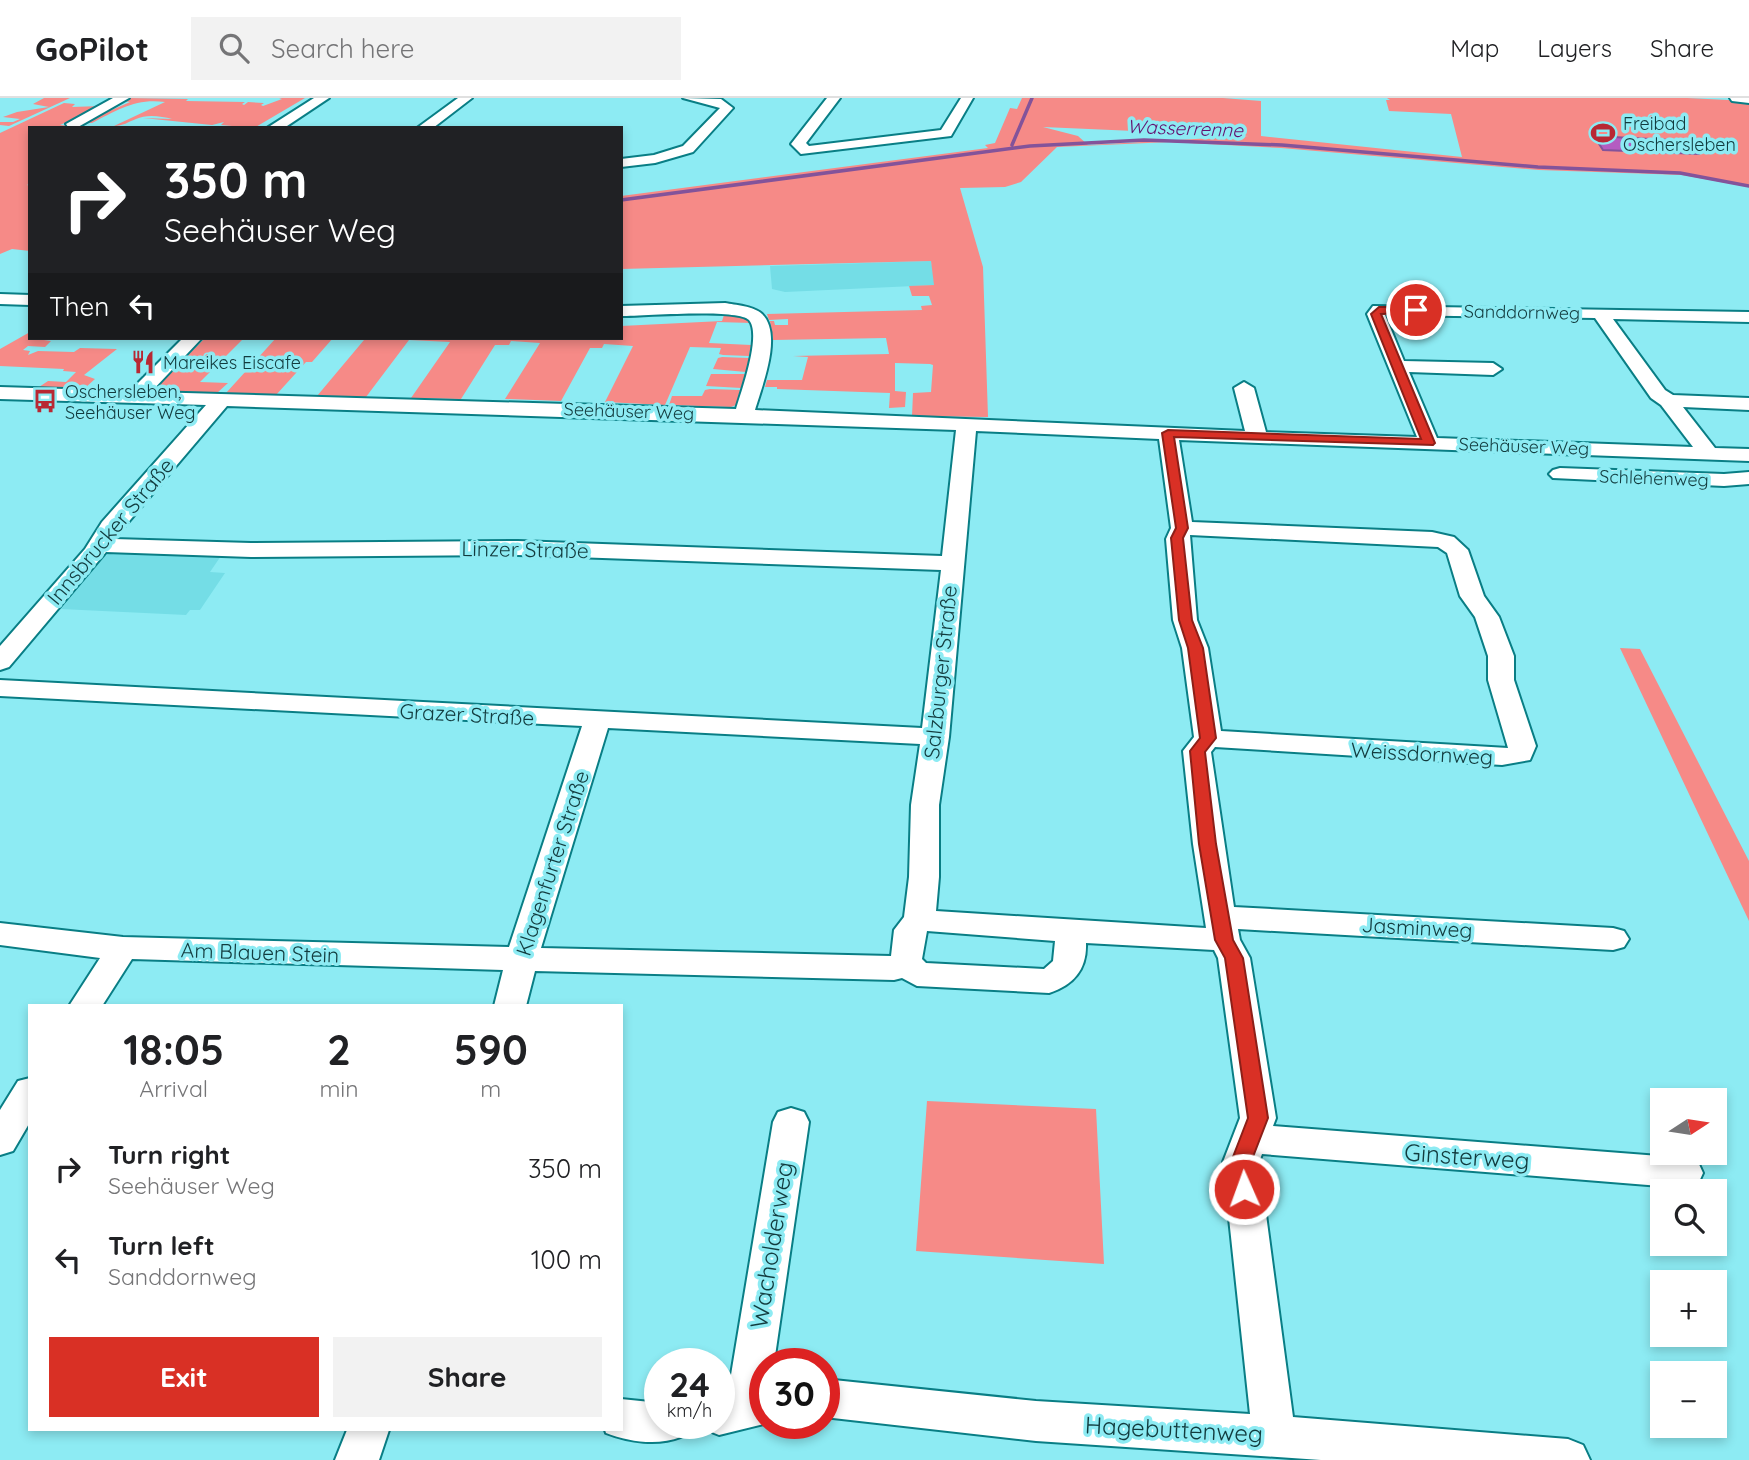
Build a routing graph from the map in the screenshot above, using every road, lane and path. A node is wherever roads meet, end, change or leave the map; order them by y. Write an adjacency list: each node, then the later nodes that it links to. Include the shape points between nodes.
1 (123, 98): 9 (street, via 74,124)
2 (323, 98): 10 (street)
3 (466, 98): 11 (street)
4 (689, 98): 12 (street, via 727,108 688,149)
5 (834, 98): 6 (street, via 798,144 806,151 946,133)
6 (967, 98)
7 (1736, 98): 8 (street)
8 (1749, 99)
9 (87, 126)
10 (277, 126)
11 (427, 126)
12 (623, 163)
13 (0, 299): 14 (street)
14 (28, 300)
15 (623, 311): 27 (street, via 726,308 754,315 760,323 762,355)
16 (1600, 313): 17 (street, Sanddornweg); 19 (street, Sanddornweg, via 1379,310 1376,314); 25 (street, Sanddornweg, via 1658,394)
17 (1749, 317)
18 (191, 340): 23 (street)
19 (1398, 366): 20 (street); 31 (street, Sanddornweg)
20 (1493, 369)
21 (1244, 388): 30 (street)
22 (0, 393): 23 (street, Seehäuser Weg)
23 (134, 398): 24 (street, Seehäuser Weg)
24 (220, 401): 27 (street, Seehäuser Weg); 37 (street, Innsbrucker Straße)
25 (1668, 401): 26 (street); 32 (street, Sanddornweg)
26 (1749, 404)
27 (744, 415): 28 (street, Seehäuser Weg)
28 (967, 425): 29 (street, Seehäuser Weg); 38 (street, Salzburger Straße)
29 (1168, 433): 30 (street, Seehäuser Weg); 36 (street, Hagebuttenweg)
30 (1257, 437): 31 (street, Seehäuser Weg)
31 (1429, 443): 32 (street, Seehäuser Weg)
32 (1714, 453): 33 (street, Seehäuser Weg); 35 (street, Sanddornweg)
33 (1749, 455)
34 (1560, 474): 35 (street, Schlehenweg)
35 (1748, 480)
36 (1182, 528): 43 (street, Hagebuttenweg, via 1177,538 1185,620 1195,648); 43 (street, Weissdornweg, via 1446,542 1457,550 1472,596 1487,617 1522,746 1520,754 1502,757)
37 (99, 545): 38 (street, Linzer Straße, via 251,550 517,548); 39 (street, Innsbrucker Straße)
38 (951, 563): 42 (street, Salzburger Straße)
39 (0, 662)
40 (0, 688): 41 (street, Grazer Straße)
41 (597, 721): 42 (street, Grazer Straße); 50 (street, Klagenfurter Straße)
42 (935, 737): 44 (street, Salzburger Straße, via 925,805)
43 (1208, 738): 45 (street, Hagebuttenweg, via 1197,751)
44 (919, 920): 46 (street); 51 (street, Salzburger Straße, via 910,930)
45 (1223, 928): 46 (street); 48 (street, Jasminweg); 56 (street, Hagebuttenweg, via 1234,958 1258,1118)
46 (1070, 931): 51 (street, via 1071,956 1065,973 1049,981 937,977 916,974)
47 (0, 934): 49 (street, Am Blauen Stein)
48 (1613, 939)
49 (123, 948): 50 (street, Am Blauen Stein); 52 (street)
50 (521, 960): 51 (street, via 877,971); 53 (street, Klagenfurter Straße)
51 (906, 962)
52 (86, 1004)
53 (510, 1004)
54 (28, 1094): 57 (street)
55 (791, 1122): 60 (street, Wacholderweg)
56 (1248, 1139): 58 (street, Ginsterweg); 64 (street, Hagebuttenweg, via 1241,1162)
57 (0, 1141)
58 (1685, 1173)
59 (840, 1398): 64 (street, Hagebuttenweg, via 1036,1421)
60 (743, 1410)
61 (623, 1419): 62 (street)
62 (644, 1421)
63 (368, 1431): 65 (street)
64 (1274, 1436): 66 (street)
65 (358, 1460)
66 (1568, 1460)

